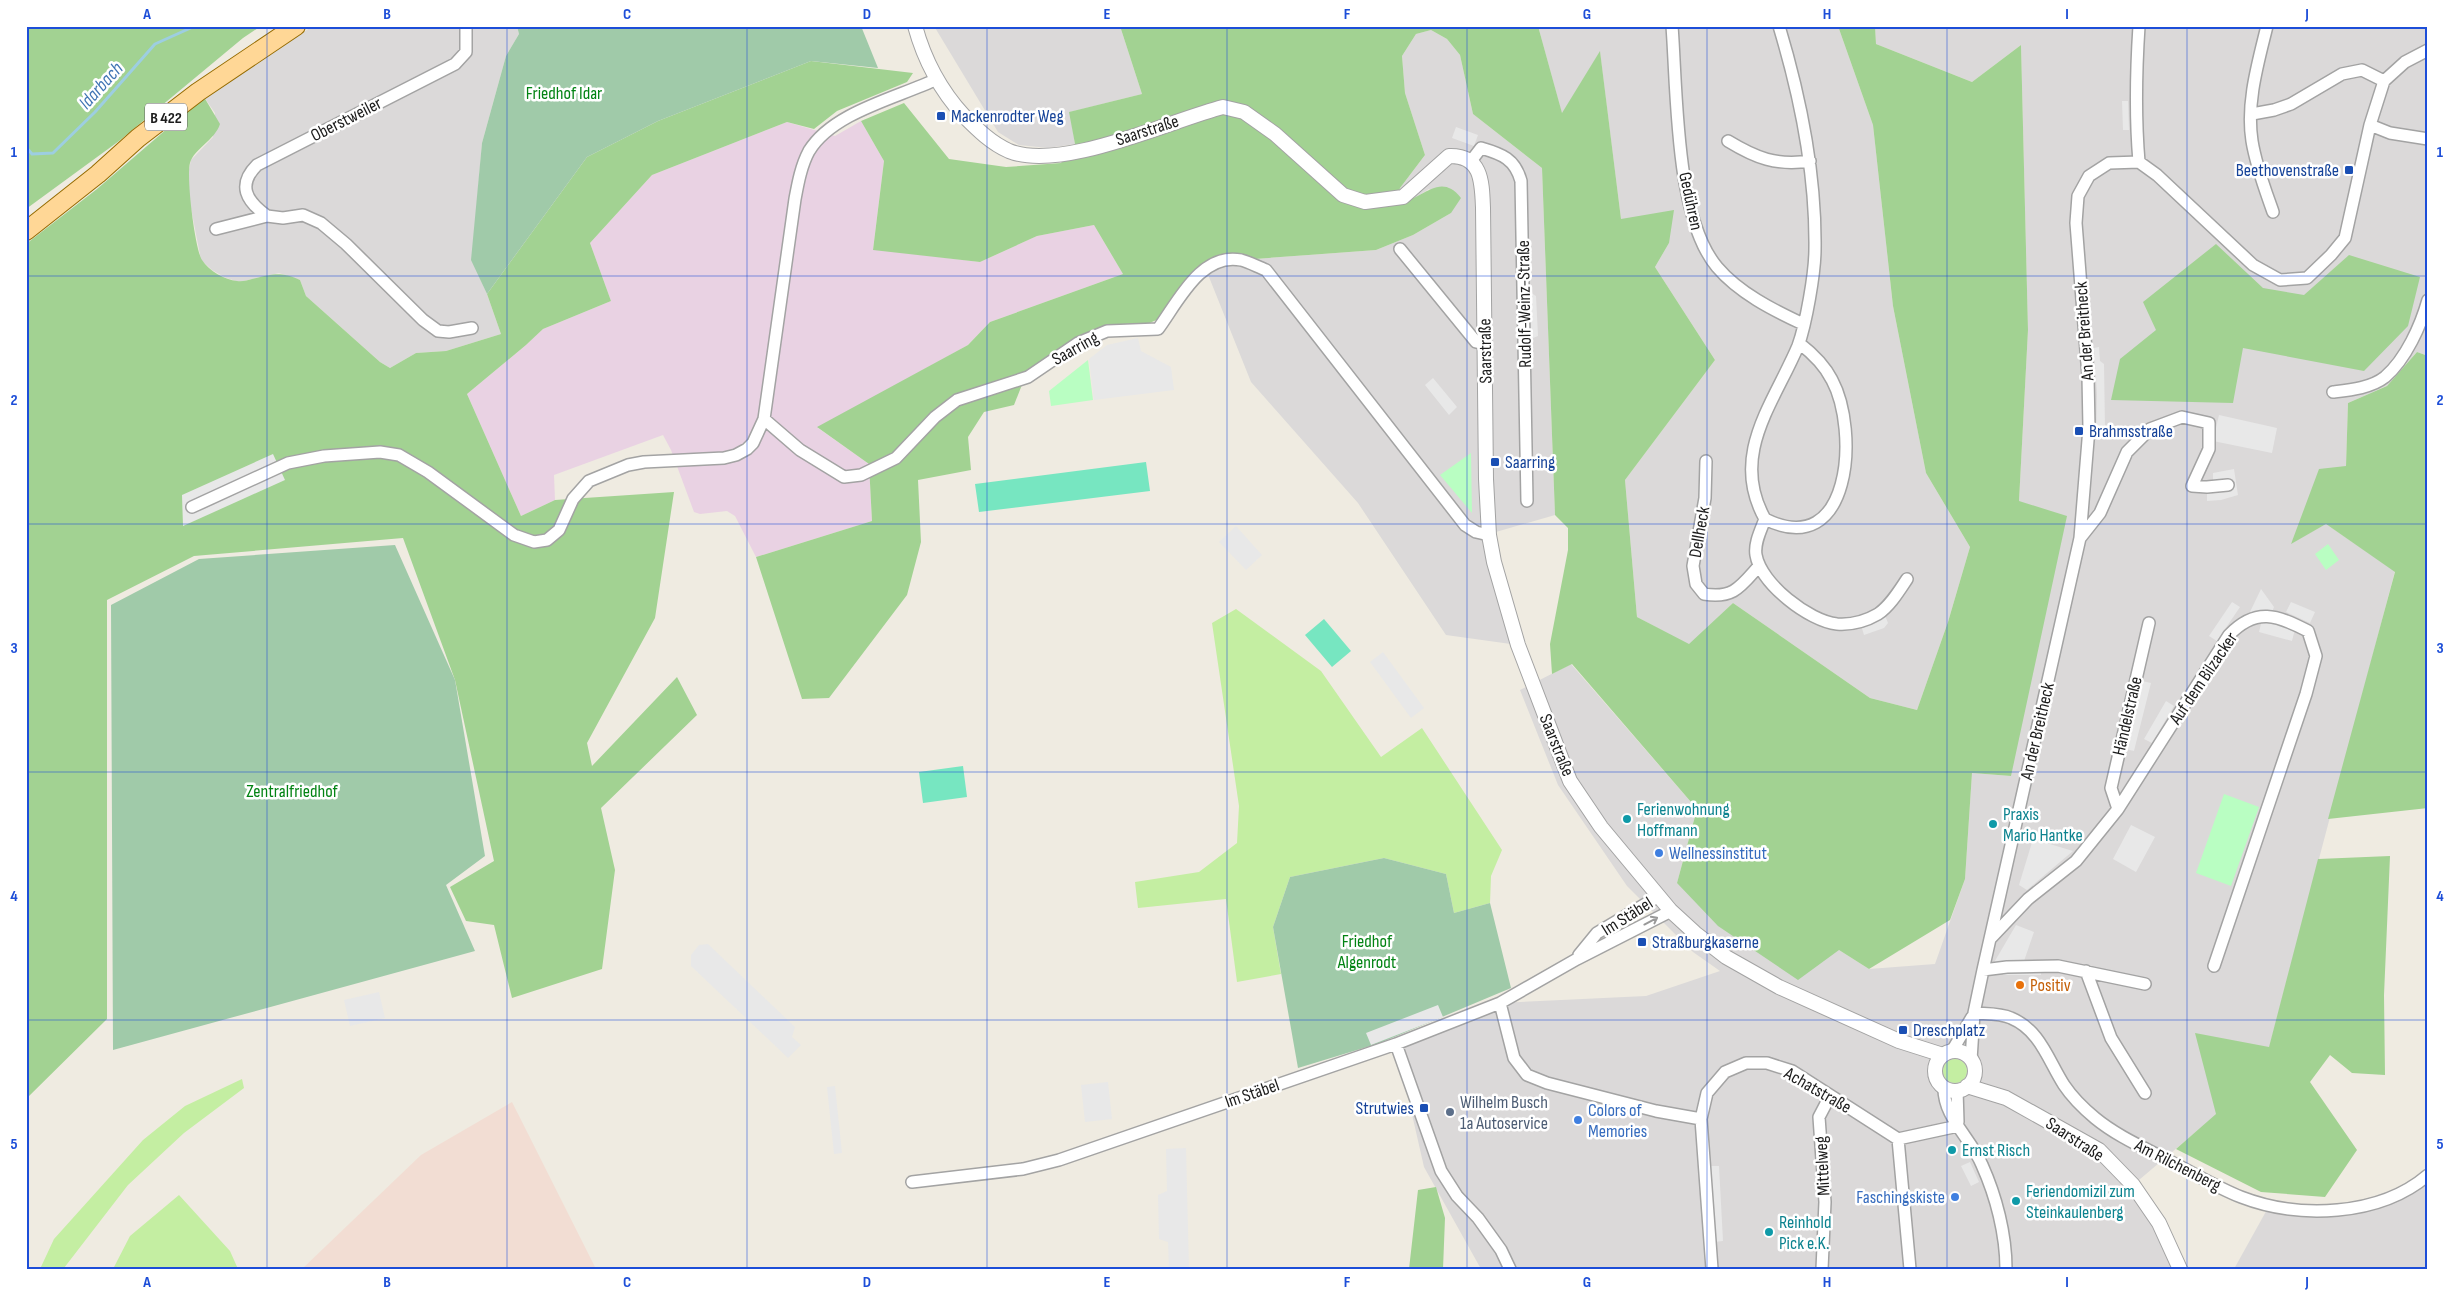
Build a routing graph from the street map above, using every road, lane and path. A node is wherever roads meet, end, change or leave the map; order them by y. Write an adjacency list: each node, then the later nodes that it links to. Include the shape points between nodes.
1 (296, 26): 21 (main road, B 422, via 198,92)
2 (466, 26): 19 (street, Oberstweiler, via 466,52 455,64 257,165 247,177 246,189 256,208)
3 (915, 26): 9 (street, Saarstraße)
4 (1672, 26): 24 (street, Gedühren, via 1682,155 1699,238 1717,268 1744,291)
5 (1779, 26): 16 (street, via 1796,82)
6 (2139, 26): 17 (street, via 2135,80)
7 (2266, 26): 11 (street, via 2254,82)
8 (2428, 50): 10 (street, via 2405,62)
9 (937, 79): 15 (street, Saarstraße, via 958,108 989,140 1010,151 1030,156 1095,147 1223,107 1244,112 1343,195 1365,202 1403,197 1449,156 1460,155); 29 (street, via 839,122 817,140 809,152 795,199)
10 (2384, 81): 11 (street, via 2362,70 2342,74 2291,104); 12 (street)
11 (2252, 114): 18 (street, via 2252,140)
12 (2370, 125): 13 (street, via 2390,133); 17 (street, via 2345,238 2307,278 2280,280 2254,265)
13 (2428, 139)
14 (1728, 141): 16 (street, via 1752,156 1779,162)
15 (1470, 161): 27 (street, Saarstraße, via 1478,171 1482,186); 32 (street, Rudolf-Weinz-Straße, via 1481,148 1497,153 1509,158 1522,181)
16 (1810, 161): 24 (street, via 1815,250)
17 (2139, 162): 36 (street, An der Breitheck, via 2109,163 2089,176 2078,196 2076,223 2089,428)
18 (2273, 212)
19 (267, 216): 20 (street); 25 (street, via 283,218 304,214 321,223 438,331)
20 (216, 229)
21 (26, 231)
22 (1400, 250): 27 (street, via 1476,342)
23 (2428, 300): 28 (street, via 2422,322 2405,352 2385,377 2363,388)
24 (1802, 324): 26 (street)
25 (472, 328)
26 (1799, 343): 34 (street, via 1766,411 1752,451 1753,487); 34 (street, via 1823,365 1839,397 1845,453 1842,483 1830,512 1810,525 1787,527)
27 (1485, 344): 35 (street, Saarstraße)
28 (2333, 392)
29 (764, 419): 33 (street, via 753,442 736,455 644,462 589,481 573,499 559,530 547,540 534,542 514,535 428,472 399,455 380,452 324,456 288,463); 35 (street, Saarring, via 800,450 844,477 861,475 896,458 935,417 957,400 1028,377 1078,342 1107,331 1158,329 1198,274 1214,262 1241,260 1266,270 1465,525)
30 (1706, 461): 37 (street, Dellheck, via 1705,498 1694,566 1696,584 1704,594 1720,597 1738,589)
31 (2228, 485): 36 (street, via 2192,486 2209,449 2209,423 2182,417 2150,429 2127,452 2100,513)
32 (1527, 501)
33 (192, 507)
34 (1765, 518): 37 (street, via 1757,540)
35 (1489, 535): 41 (street, Saarstraße, via 1518,645 1570,781 1601,827)
36 (2080, 538): 43 (street, An der Breitheck)
37 (1759, 566): 38 (street, via 1780,592 1796,604 1811,615 1838,624 1855,623 1879,613)
38 (1907, 579)
39 (2149, 623): 40 (street, Händelstraße, via 2111,788)
40 (2118, 809): 43 (street, Auf dem Bilzacker, via 2076,861 2028,899); 45 (street, Auf dem Bilzacker, via 2229,635 2242,622 2261,616 2285,619 2308,631 2316,656 2306,694)
41 (1659, 896): 42 (street, Saarstraße); 44 (street, Im Stäbel, via 1597,933)
42 (1671, 910): 44 (street, Im Stäbel, one-way to 42); 51 (street, Saarstraße, via 1694,934 1758,976)
43 (1989, 940): 46 (street, An der Breitheck)
44 (1577, 959): 49 (street, Im Stäbel)
45 (2214, 966)
46 (1982, 970): 47 (street, via 2058,966); 50 (street, An der Breitheck)
47 (2086, 971): 48 (street); 57 (street, via 2111,1038)
48 (2145, 984)
49 (1500, 1003): 52 (street, Im Stäbel); 60 (street, via 1514,1058 1527,1075 1547,1083)
50 (1974, 1013): 53 (street, An der Breitheck); 54 (street, An der Breitheck); 63 (street, Am Rilchenberg, via 2010,1018 2027,1027 2041,1043 2064,1085 2096,1119 2123,1137 2240,1196 2269,1206 2302,1210 2343,1209 2380,1202 2418,1184)
51 (1899, 1041): 53 (street, Saarstraße); 55 (street, Saarstraße)
52 (1396, 1044): 64 (street, Im Stäbel, via 1058,1160 1023,1169); 65 (street, via 1441,1171 1457,1196 1502,1250)
53 (1948, 1053): 54 (street, via 1963,1053); 55 (street, via 1937,1062)
54 (1973, 1065): 56 (street, via 1973,1079); 59 (street, Saarstraße, via 1980,1078)
55 (1935, 1070): 56 (street, via 1937,1080)
56 (1956, 1088): 59 (street, Saarstraße); 61 (street, via 1943,1101)
57 (2145, 1092)
58 (1830, 1096): 60 (street, Achatstraße, via 1792,1071 1767,1063 1746,1063 1725,1072 1708,1094); 62 (street, Achatstraße); 67 (street, Mittelweg, via 1819,1117 1825,1202)
59 (2006, 1098): 70 (street, Saarstraße, via 2099,1150 2133,1186 2154,1216)
60 (1701, 1119): 66 (street, Achatstraße)
61 (1958, 1126): 62 (street); 69 (street, via 1982,1163 1998,1210)
62 (1898, 1139): 68 (street)
63 (2428, 1175)
64 (912, 1182)
65 (1510, 1269)
66 (1712, 1269)
67 (1822, 1269)
68 (1910, 1269)
69 (2006, 1269)
70 (2180, 1269)

